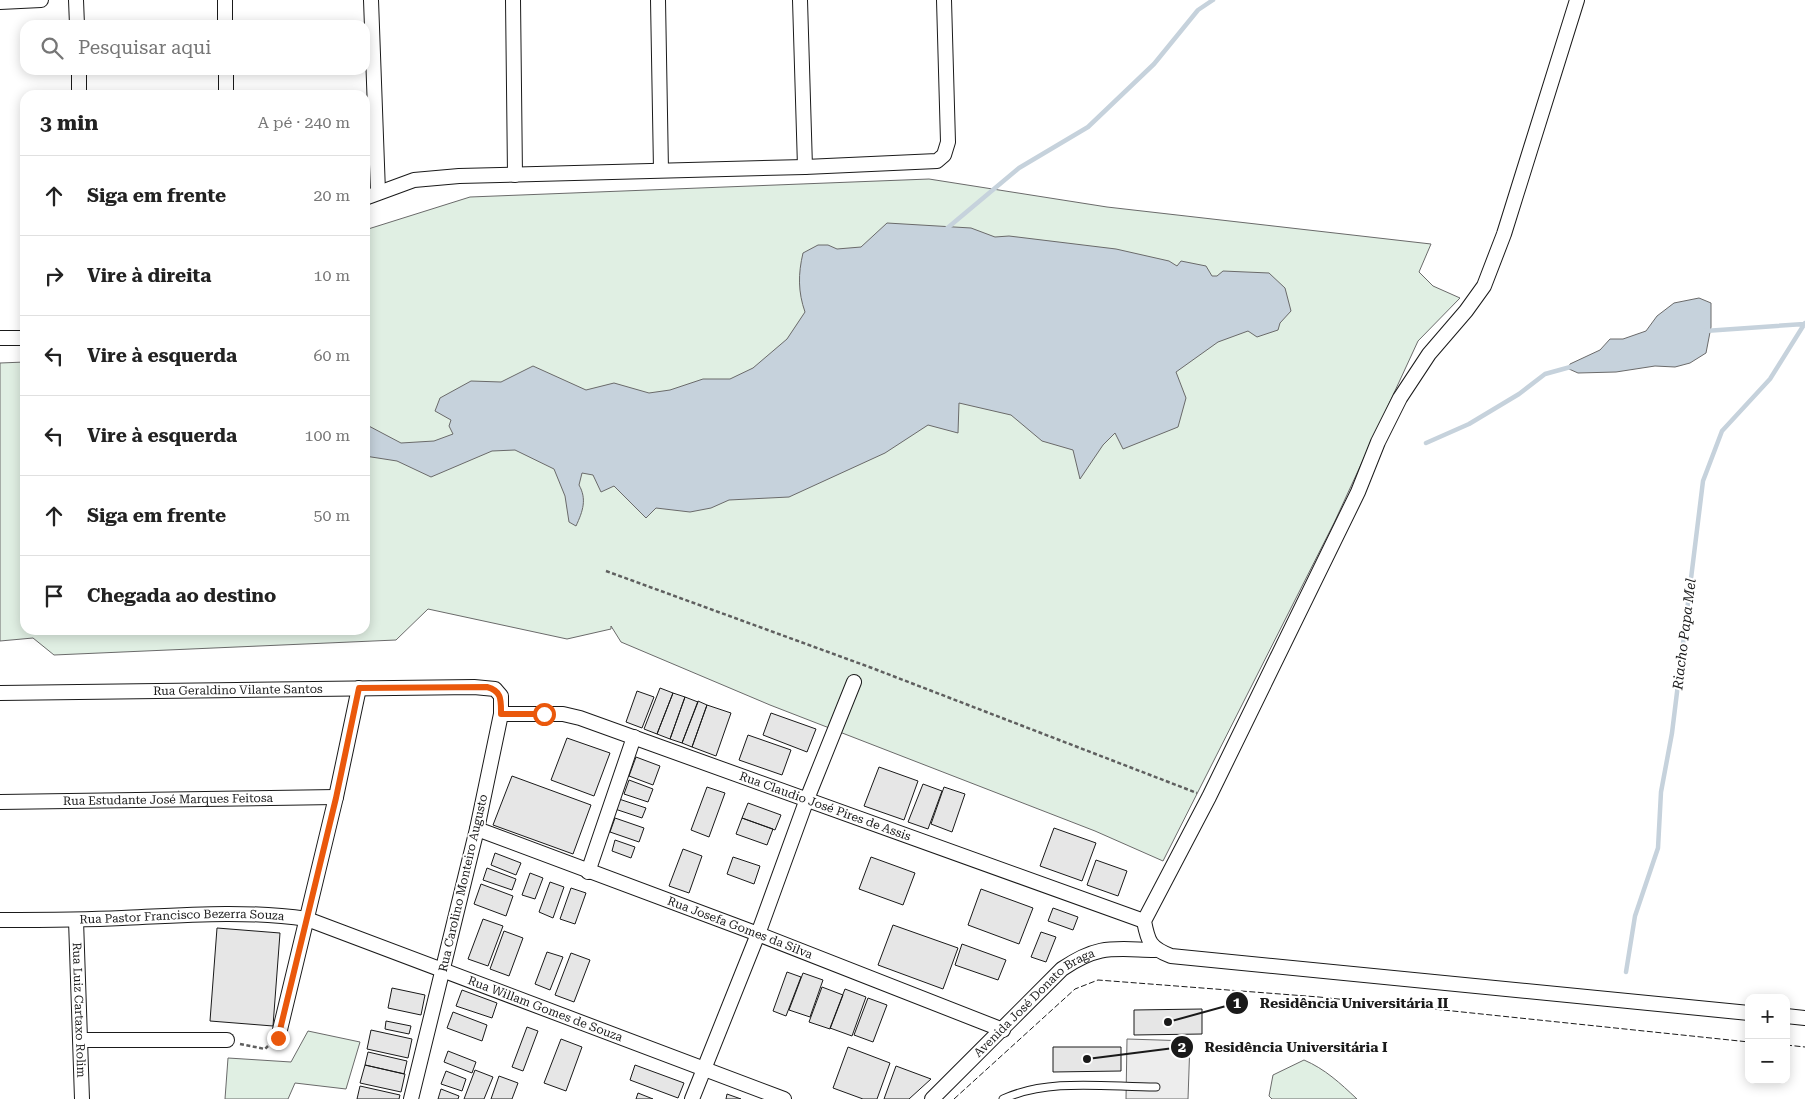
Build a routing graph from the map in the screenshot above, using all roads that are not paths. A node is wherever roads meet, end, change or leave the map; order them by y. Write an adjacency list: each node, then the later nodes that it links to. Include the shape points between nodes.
1 (41, 0): 10 (street)
2 (76, 0): 11 (street)
3 (225, 0): 12 (street)
4 (371, 0): 20 (street)
5 (514, 0): 19 (street)
6 (658, 0): 18 (street)
7 (800, 0): 17 (street)
8 (944, 0): 17 (street, via 948,142 944,155 937,161 925,163)
9 (1577, 0): 37 (street, via 1504,234 1484,286 1466,312 1428,354 1400,398 1358,492 1209,798)
10 (0, 2)
11 (77, 20)
12 (225, 20)
13 (78, 75): 15 (street)
14 (226, 75): 16 (street)
15 (79, 90)
16 (226, 90)
17 (805, 167): 18 (street)
18 (661, 170): 19 (street)
19 (515, 175): 20 (street, via 414,180)
20 (371, 195)
21 (0, 338): 22 (street)
22 (20, 338)
23 (854, 682): 30 (street)
24 (474, 687): 25 (street, Rua Geraldino Vilante Santos); 27 (street, Rua Carolino Monteiro Augusto, via 495,689 500,696)
25 (359, 688): 26 (street, Rua Geraldino Vilante Santos); 29 (street)
26 (0, 693)
27 (501, 714): 28 (street, Rua Claudio José Pires de Assis, via 563,714); 32 (street, Rua Carolino Monteiro Augusto)
28 (634, 737): 30 (street, Rua Claudio José Pires de Assis); 33 (street)
29 (336, 798): 31 (street, Rua Estudante José Marques Feitosa); 34 (street)
30 (807, 799): 37 (street, Rua Claudio José Pires de Assis); 38 (street)
31 (0, 802)
32 (477, 829): 33 (street, Rua Josefa Gomes da Silva); 40 (street, Rua Carolino Monteiro Augusto)
33 (588, 872): 38 (street, Rua Josefa Gomes da Silva)
34 (307, 919): 36 (street, Rua Pastor Francisco Bezerra Souza, via 272,914 218,913); 40 (street, Rua Willam Gomes de Souza); 45 (street)
35 (0, 920): 36 (street, Rua Pastor Francisco Bezerra Souza)
36 (76, 920): 46 (street, Rua Luiz Cartaxo Rolim)
37 (1144, 921): 39 (street, via 1146,937)
38 (758, 934): 44 (street, Rua Josefa Gomes da Silva); 48 (street)
39 (1155, 950): 41 (street, Avenida José Donato Braga, via 1171,956); 44 (street, Avenida José Donato Braga, via 1101,949 1081,956 1062,969)
40 (443, 970): 48 (street, Rua Willam Gomes de Souza); 51 (street, Rua Carolino Monteiro Augusto)
41 (1745, 1012)
42 (1790, 1016): 43 (street)
43 (1805, 1018)
44 (1003, 1030): 54 (street, Avenida José Donato Braga)
45 (278, 1038)
46 (81, 1040): 47 (street); 50 (street, Rua Luiz Cartaxo Rolim)
47 (227, 1040)
48 (703, 1069): 52 (street); 53 (street, Rua Willam Gomes de Souza)
49 (1156, 1087): 55 (lane, via 1055,1086 1021,1090)
50 (82, 1099)
51 (411, 1099)
52 (692, 1099)
53 (784, 1099)
54 (932, 1099)
55 (1002, 1099)

